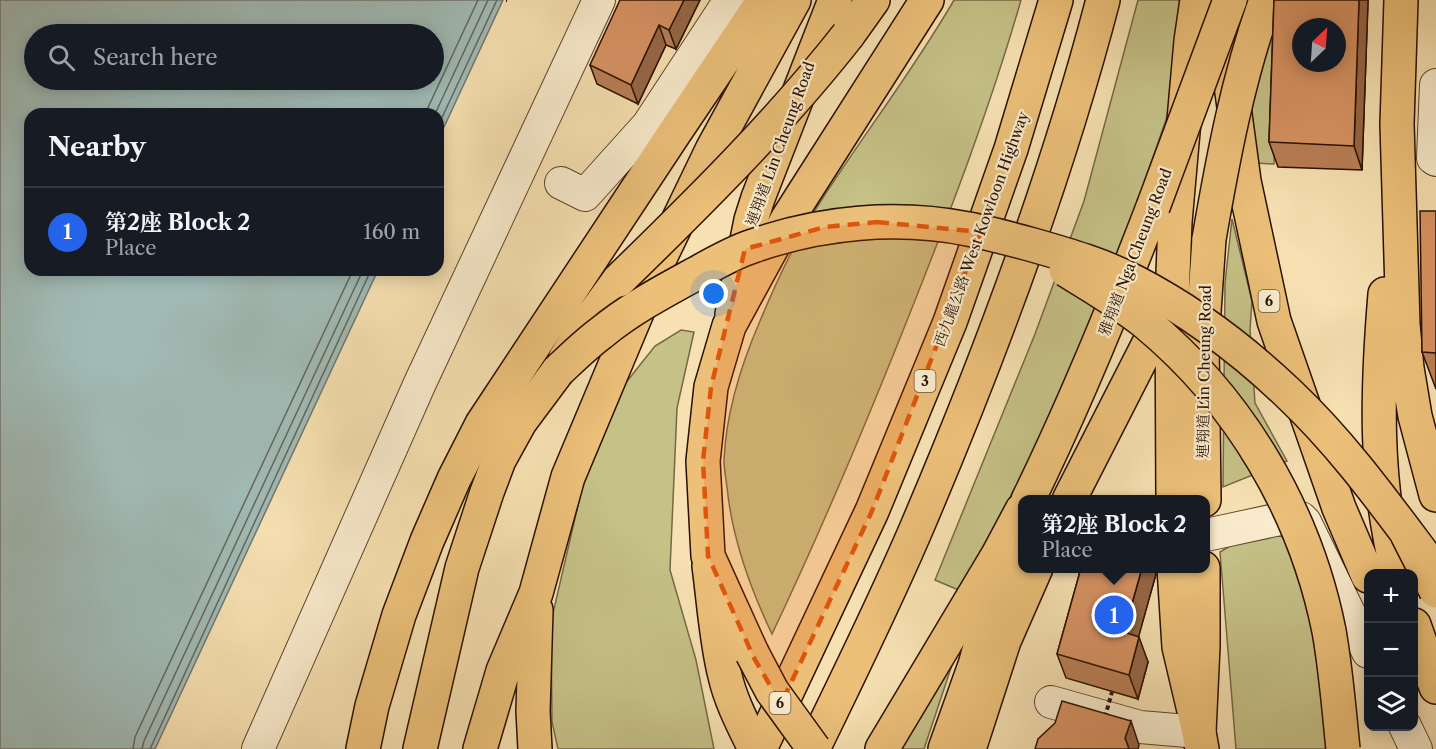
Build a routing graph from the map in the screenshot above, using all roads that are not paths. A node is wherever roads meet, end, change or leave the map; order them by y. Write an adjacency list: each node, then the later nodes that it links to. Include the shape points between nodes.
1 (599, 0): 18 (lane)
2 (730, 0): 18 (lane, via 648,125 561,183)
3 (764, 0): 50 (main road, via 482,424 427,541 399,615)
4 (794, 0): 40 (main road, via 712,150 659,260 568,477)
5 (835, 0): 22 (main road, 連翔道 Lin Cheung Road, via 758,198)
6 (873, 0): 23 (main road, bridge, via 777,120 619,280)
7 (927, 0): 22 (main road, via 788,218)
8 (1056, 0): 54 (main road, 西九龍公路 West Kowloon Highway / 3, via 1011,149 950,322 872,511)
9 (1103, 0): 55 (main road, via 1055,163 994,336 917,527)
10 (1197, 0): 20 (main road, via 1175,222)
11 (1220, 0): 33 (main road, 6, via 1244,181 1274,321 1339,508)
12 (1230, 0): 21 (main road, 雅翔道 Nga Cheung Road, bridge)
13 (1266, 0): 27 (main road, 連翔道 Lin Cheung Road, bridge, via 1239,87 1209,239 1202,340)
14 (1401, 0): 16 (main road)
15 (1436, 85): 17 (lane)
16 (1397, 124): 28 (main road, via 1407,368); 34 (main road, via 1378,374 1378,424 1385,510)
17 (1436, 160)
18 (522, 165): 49 (lane, via 420,383)
19 (1009, 239): 21 (main road, bridge); 23 (main road, bridge, via 966,228 877,222 825,227 751,246 663,291 601,332); 31 (main road, bridge, via 1095,264 1134,281 1210,329 1248,358 1332,438)
20 (1172, 299): 25 (main road); 26 (main road)
21 (1116, 302): 24 (main road, 雅翔道 Nga Cheung Road); 59 (main road, bridge, via 1182,356 1218,395 1280,487 1301,537 1328,630)
22 (729, 326): 32 (main road, 連翔道 Lin Cheung Road, via 711,387 703,461)
23 (558, 370): 51 (main road, via 520,422 487,492 462,568)
24 (1030, 495)
25 (1072, 495)
26 (1173, 495)
27 (1204, 495)
28 (1436, 495)
29 (1018, 520): 56 (main road); 57 (main road, via 975,665)
30 (1210, 534): 42 (lane, via 1294,516 1301,518)
31 (1407, 534): 35 (main road, bridge); 39 (main road, bridge)
32 (708, 556): 54 (main road, 連翔道 Lin Cheung Road, via 725,678); 55 (main road, 6, bridge, via 772,691)
33 (1365, 569)
34 (1397, 569)
35 (1436, 572)
36 (1034, 573): 58 (main road, via 1004,641)
37 (1174, 573): 48 (main road, via 1179,647)
38 (1203, 573): 48 (main road)
39 (1436, 591)
40 (536, 593): 52 (main road, via 503,671); 53 (main road)
41 (1418, 638): 44 (main road)
42 (1364, 644)
43 (1418, 673): 46 (main road)
44 (1436, 687)
45 (1051, 702): 48 (lane)
46 (1436, 704)
47 (1407, 731): 60 (lane)
48 (1201, 741)
49 (258, 749)
50 (363, 749)
51 (420, 749)
52 (480, 749)
53 (535, 749)
54 (757, 749)
55 (814, 749)
56 (882, 749)
57 (945, 749)
58 (969, 749)
59 (1342, 749)
60 (1416, 749)

